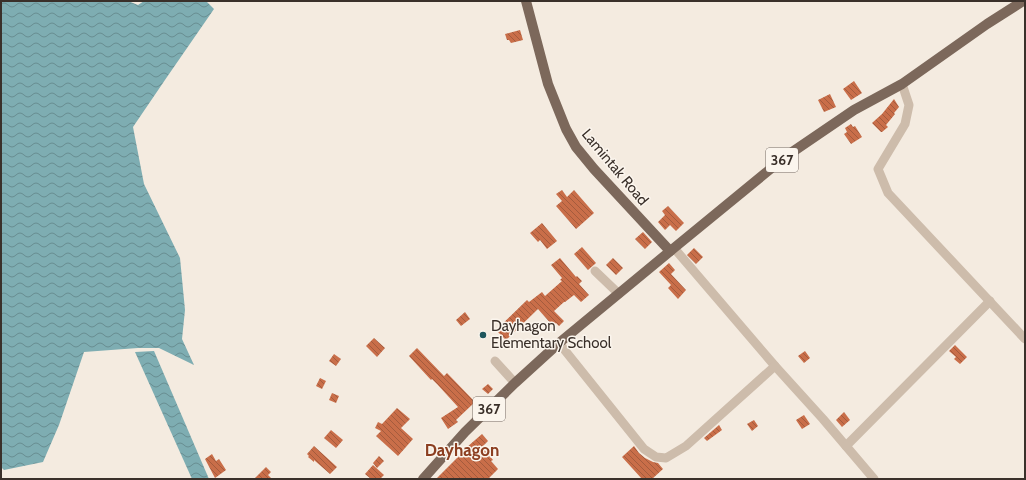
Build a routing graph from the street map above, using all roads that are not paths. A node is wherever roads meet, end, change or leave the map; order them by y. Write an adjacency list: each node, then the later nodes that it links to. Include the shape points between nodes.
1 (526, 1): 4 (main road, Lamintak Road, via 548,84 576,147)
2 (1023, 1): 3 (main road, 367)
3 (902, 84): 4 (main road, 367, via 854,110 785,157); 7 (street, via 909,105 905,124 878,169 888,193)
4 (672, 249): 6 (main road, 367); 11 (street)
5 (595, 271): 6 (street)
6 (619, 294): 9 (main road, 367)
7 (990, 301): 8 (street); 13 (street)
8 (1025, 339)
9 (559, 343): 11 (street, via 644,449 661,458 666,458 686,446); 12 (main road, 367)
10 (495, 361): 12 (street)
11 (774, 366): 13 (street)
12 (515, 383): 14 (main road, 367, via 465,432)
13 (846, 446): 15 (street)
14 (429, 477)
15 (874, 479)

